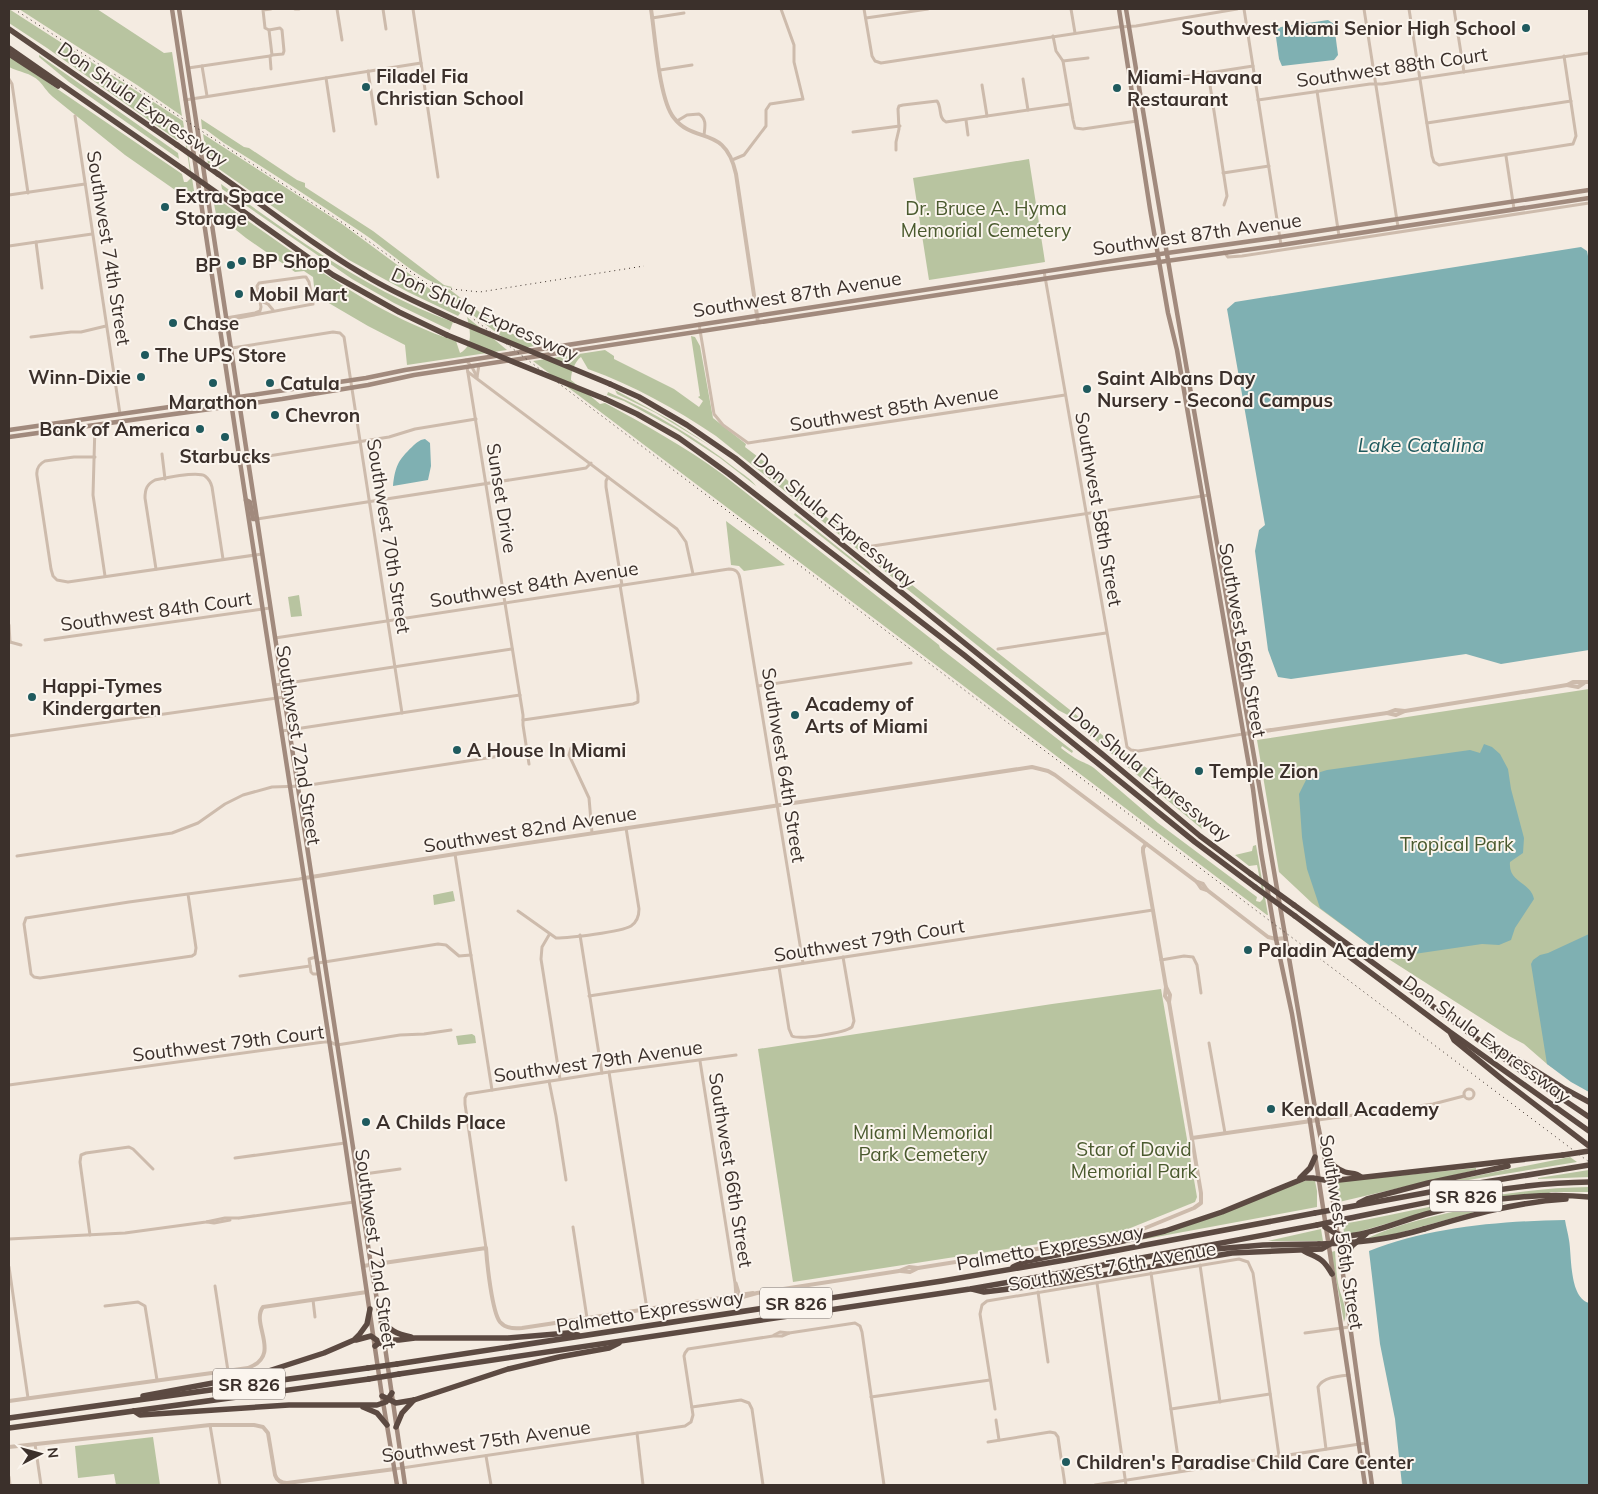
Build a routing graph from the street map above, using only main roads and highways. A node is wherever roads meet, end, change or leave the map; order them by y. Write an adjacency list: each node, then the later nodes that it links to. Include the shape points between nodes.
1 (172, 9): 6 (main road, Southwest 72nd Street)
2 (179, 9): 5 (main road, Southwest 72nd Street)
3 (1119, 9): 22 (main road, Southwest 56th Street)
4 (1126, 9): 21 (main road, Southwest 56th Street)
5 (182, 26): 6 (main road); 10 (main road, Southwest 72nd Street)
6 (175, 28): 11 (main road, Southwest 72nd Street)
7 (9, 30): 68 (highway, Don Shula Expressway, bridge, via 365,276 405,298 610,384 687,425 735,458 1200,836)
8 (9, 48): 12 (highway, Don Shula Expressway)
9 (9, 54): 12 (highway)
10 (186, 56): 11 (main road); 17 (main road, Southwest 72nd Street)
11 (180, 57): 18 (main road, Southwest 72nd Street)
12 (71, 91): 67 (highway, Don Shula Expressway, bridge, via 350,285 447,335 606,399 679,438 964,655 1195,842)
13 (1589, 190): 15 (main road, Southwest 87th Avenue)
14 (1589, 198): 16 (main road, Southwest 87th Avenue)
15 (1453, 211): 16 (main road); 19 (main road, Southwest 87th Avenue)
16 (1454, 221): 20 (main road, Southwest 87th Avenue)
17 (212, 229): 18 (main road); 29 (main road, Southwest 72nd Street)
18 (205, 230): 30 (main road, Southwest 72nd Street)
19 (1231, 243): 20 (main road); 21 (main road, Southwest 87th Avenue)
20 (1224, 252): 23 (main road, Southwest 87th Avenue)
21 (1166, 253): 22 (main road, Southwest 87th Avenue); 23 (main road, Southwest 56th Street)
22 (1158, 254): 24 (main road, Southwest 56th Street); 25 (main road, Southwest 87th Avenue)
23 (1168, 260): 24 (main road, Southwest 87th Avenue); 47 (main road, Southwest 56th Street)
24 (1159, 261): 27 (main road, Southwest 87th Avenue); 50 (main road, Southwest 56th Street)
25 (984, 280): 26 (main road, Southwest 87th Avenue); 27 (main road)
26 (945, 286): 28 (main road, Southwest 87th Avenue); 31 (main road)
27 (985, 288): 31 (main road, Southwest 87th Avenue)
28 (926, 289): 32 (main road, Southwest 87th Avenue); 33 (main road)
29 (222, 291): 30 (main road); 40 (main road, Southwest 72nd Street)
30 (214, 292): 39 (main road, Southwest 72nd Street)
31 (946, 294): 33 (main road, Southwest 87th Avenue)
32 (890, 295): 34 (main road); 35 (main road, Southwest 87th Avenue)
33 (927, 296): 34 (main road, Southwest 87th Avenue)
34 (891, 302): 36 (main road, Southwest 87th Avenue)
35 (826, 304): 36 (main road); 37 (main road, Southwest 87th Avenue)
36 (827, 312): 38 (main road, Southwest 87th Avenue)
37 (773, 313): 38 (main road); 41 (main road, Southwest 87th Avenue)
38 (774, 320): 42 (main road, Southwest 87th Avenue)
39 (222, 334): 40 (main road); 48 (main road, Southwest 72nd Street)
40 (229, 334): 49 (main road, Southwest 72nd Street)
41 (582, 342): 42 (main road); 43 (main road, Southwest 87th Avenue)
42 (583, 349): 44 (main road, Southwest 87th Avenue)
43 (466, 360): 44 (main road); 45 (main road, Southwest 87th Avenue)
44 (469, 369): 46 (main road, Southwest 87th Avenue)
45 (405, 370): 46 (main road); 49 (main road, Southwest 87th Avenue)
46 (414, 376): 51 (main road, Southwest 87th Avenue)
47 (1192, 397): 50 (main road); 63 (main road, Southwest 56th Street)
48 (231, 398): 49 (main road, Southwest 87th Avenue); 52 (main road, Southwest 72nd Street); 53 (main road, Southwest 87th Avenue)
49 (239, 398): 51 (main road, Southwest 72nd Street)
50 (1185, 398): 64 (main road, Southwest 56th Street)
51 (240, 405): 52 (main road, Southwest 87th Avenue); 62 (main road, Southwest 72nd Street)
52 (232, 406): 54 (main road, Southwest 87th Avenue); 61 (main road, Southwest 72nd Street)
53 (166, 407): 54 (main road); 55 (main road, Southwest 87th Avenue)
54 (167, 414): 57 (main road, Southwest 87th Avenue)
55 (92, 418): 56 (main road, Southwest 87th Avenue); 57 (main road)
56 (54, 424): 58 (main road, Southwest 87th Avenue); 59 (main road)
57 (95, 425): 59 (main road, Southwest 87th Avenue)
58 (9, 430)
59 (47, 432): 60 (main road, Southwest 87th Avenue)
60 (9, 438)
61 (246, 500): 62 (main road, via 250,502 253,519); 66 (main road, Southwest 72nd Street)
62 (257, 519): 65 (main road, Southwest 72nd Street)
63 (1231, 622): 64 (main road); 74 (main road, Southwest 56th Street)
64 (1224, 624): 75 (main road, Southwest 56th Street)
65 (275, 638): 66 (main road); 84 (main road, Southwest 72nd Street)
66 (268, 639): 85 (main road, Southwest 72nd Street)
67 (1450, 1032): 71 (highway, Don Shula Expressway); 72 (highway, via 1454,1040 1476,1059)
68 (1484, 1043): 69 (highway, via 1499,1048); 70 (highway, Don Shula Expressway)
69 (1589, 1102)
70 (1589, 1117)
71 (1589, 1131)
72 (1589, 1146)
73 (1589, 1151): 76 (highway, bridge)
74 (1325, 1155): 78 (highway, via 1332,1165); 81 (main road, Southwest 56th Street)
75 (1315, 1157): 79 (main road, Southwest 56th Street); 80 (highway, via 1308,1171)
76 (1520, 1161): 78 (highway); 86 (highway, via 1367,1199)
77 (1589, 1165): 86 (highway, Palmetto Expressway / SR 826)
78 (1361, 1176): 81 (highway)
79 (1318, 1179): 80 (highway); 81 (highway); 87 (main road, Southwest 56th Street)
80 (1298, 1180): 94 (highway, via 1175,1228 1023,1262)
81 (1330, 1181): 89 (main road, Southwest 56th Street)
82 (1589, 1182): 90 (highway, Palmetto Expressway / SR 826, bridge, via 1510,1188)
83 (1588, 1197): 88 (highway, via 1540,1196 1484,1202); 90 (highway, bridge, via 1507,1206 1374,1241 1215,1249)
84 (361, 1201): 85 (main road); 97 (main road, Southwest 72nd Street)
85 (354, 1202): 98 (main road, Southwest 72nd Street)
86 (1355, 1206): 94 (highway, Palmetto Expressway / SR 826, bridge)
87 (1325, 1227): 89 (highway); 91 (main road, Southwest 56th Street)
88 (1372, 1230): 89 (highway, via 1349,1236); 93 (highway, via 1352,1246)
89 (1337, 1234): 91 (highway); 93 (main road, Southwest 56th Street)
90 (1199, 1247): 96 (highway, Palmetto Expressway / SR 826)
91 (1328, 1247): 92 (highway); 95 (main road, Southwest 56th Street)
92 (1302, 1250): 95 (highway, via 1320,1258); 96 (highway, via 1222,1254 1035,1286 984,1292)
93 (1341, 1267): 108 (main road, Southwest 56th Street)
94 (1009, 1270): 101 (highway, Palmetto Expressway / SR 826)
95 (1332, 1274): 109 (main road, Southwest 56th Street)
96 (970, 1289): 105 (highway, Palmetto Expressway / SR 826)
97 (376, 1291): 98 (main road); 100 (main road, Southwest 72nd Street)
98 (367, 1292): 99 (main road, Southwest 72nd Street)
99 (370, 1309): 102 (main road, Southwest 72nd Street); 104 (highway, via 366,1326)
100 (380, 1318): 103 (highway, via 394,1333); 106 (main road, Southwest 72nd Street)
101 (582, 1336): 103 (highway, via 568,1333 508,1338); 111 (highway, Palmetto Expressway / SR 826, bridge)
102 (374, 1337): 104 (highway); 106 (highway); 107 (main road, Southwest 72nd Street)
103 (415, 1338): 106 (highway)
104 (354, 1340): 111 (highway, via 265,1373)
105 (623, 1341): 113 (highway, via 609,1348 508,1369); 115 (highway, Palmetto Expressway / SR 826, bridge)
106 (383, 1343): 107 (highway); 112 (main road, Southwest 72nd Street)
107 (375, 1346): 110 (main road, Southwest 72nd Street)
108 (1356, 1374): 109 (main road); 123 (main road, Southwest 56th Street)
109 (1349, 1375): 122 (main road, Southwest 56th Street)
110 (382, 1396): 112 (highway)
111 (130, 1400): 116 (highway, Palmetto Expressway / SR 826)
112 (389, 1400): 113 (highway, via 400,1403); 114 (highway); 117 (main road, Southwest 72nd Street); 118 (main road, Southwest 72nd Street)
113 (414, 1400): 118 (highway, via 402,1413)
114 (361, 1406): 115 (highway, via 289,1404 140,1414); 117 (highway, via 374,1412)
115 (134, 1411): 119 (highway, Palmetto Expressway / SR 826)
116 (9, 1418)
117 (387, 1425): 120 (main road, Southwest 72nd Street)
118 (396, 1427): 121 (main road, Southwest 72nd Street)
119 (9, 1428)
120 (397, 1485)
121 (405, 1485)
122 (1365, 1485)
123 (1372, 1485)

